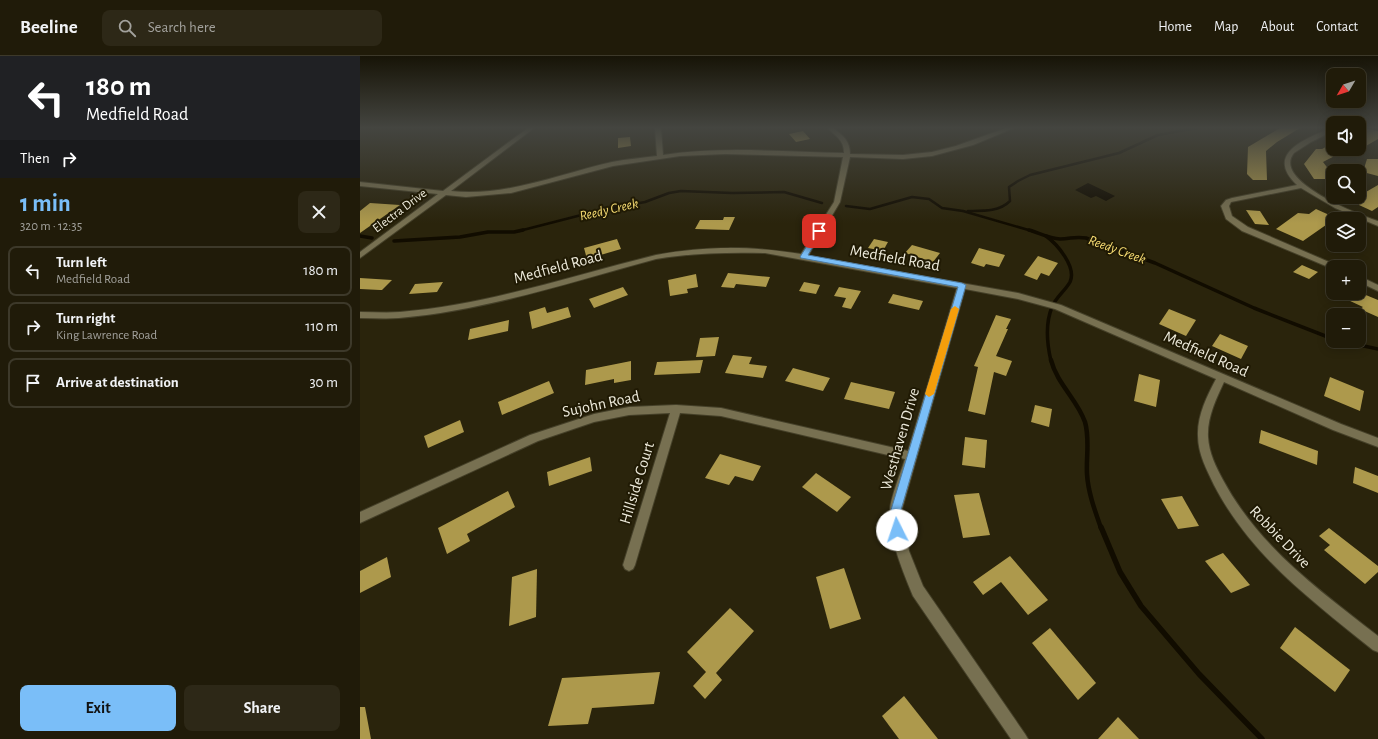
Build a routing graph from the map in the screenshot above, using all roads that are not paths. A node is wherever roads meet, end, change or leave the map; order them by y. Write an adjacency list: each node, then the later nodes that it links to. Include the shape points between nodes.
1 (488, 160): 7 (street, Electra Drive)
2 (635, 160): 7 (street, via 511,191 476,195)
3 (846, 160): 10 (street, via 836,202)
4 (1286, 160): 6 (street, via 1292,176)
5 (360, 184): 7 (street)
6 (1301, 186): 8 (street, via 1334,205); 11 (street, via 1234,198 1225,206 1226,212 1245,229)
7 (445, 192): 9 (street, Electra Drive)
8 (1378, 224)
9 (360, 256)
10 (803, 257): 13 (street, Medfield Road); 15 (street, Medfield Road, via 749,250 680,253 649,258 453,308 405,315)
11 (1326, 264)
12 (1366, 282): 14 (street)
13 (962, 285): 16 (street, Medfield Road, via 1058,307); 19 (street, Westhaven Drive)
14 (1378, 288)
15 (360, 315)
16 (1222, 378): 18 (street, Medfield Road); 22 (street, Robbie Drive, via 1209,403 1203,433 1210,464 1225,497 1248,531 1284,568)
17 (676, 409): 19 (street, Sujohn Road, via 721,412); 20 (street, Sujohn Road, via 629,411 563,427); 21 (street, Hillside Court)
18 (1378, 443)
19 (911, 456): 23 (street, Westhaven Drive, via 896,510 897,530 909,573 918,591)
20 (360, 518)
21 (629, 566)
22 (1378, 645)
23 (1020, 739)

